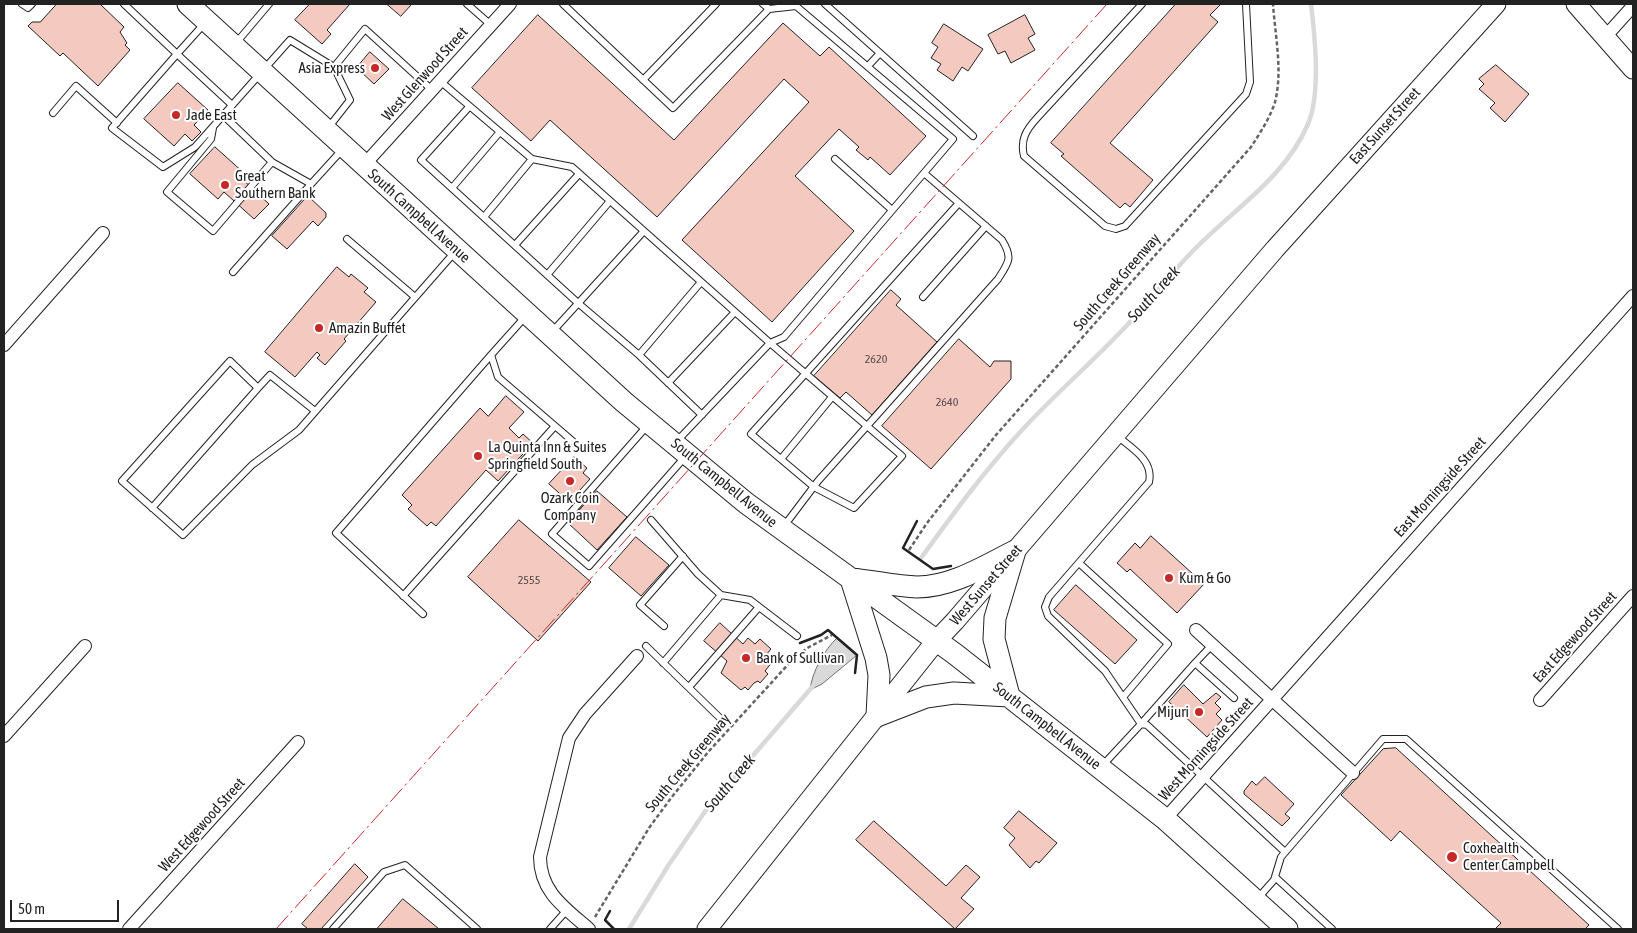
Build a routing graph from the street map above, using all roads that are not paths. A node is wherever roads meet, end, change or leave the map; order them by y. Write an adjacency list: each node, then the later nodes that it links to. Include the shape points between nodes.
1 (22, 4): 2 (lane, via 28,8)
2 (32, 4)
3 (124, 4): 23 (lane)
4 (188, 4): 18 (main road, South Campbell Avenue)
5 (269, 4): 21 (lane)
6 (467, 4): 19 (lane)
7 (509, 4): 19 (street, West Glenwood Street)
8 (563, 4): 28 (lane)
9 (716, 4): 28 (lane)
10 (763, 4): 17 (lane)
11 (825, 4): 22 (lane)
12 (1142, 4): 13 (lane, via 1026,130 1021,145 1024,156 1105,226 1116,229 1125,226 1146,205 1246,94 1250,82)
13 (1246, 4)
14 (1496, 4): 57 (main road, East Sunset Street)
15 (1576, 4): 20 (main road)
16 (1633, 6): 20 (street)
17 (769, 9): 24 (lane, via 796,6); 28 (lane, via 673,108)
18 (207, 21): 21 (main road, South Campbell Avenue); 23 (lane)
19 (491, 25): 29 (street, West Glenwood Street)
20 (1606, 36): 26 (main road)
21 (234, 46): 27 (main road, South Campbell Avenue)
22 (880, 53): 24 (lane); 38 (lane)
23 (177, 54): 30 (lane); 34 (lane)
24 (868, 66): 44 (lane, via 953,140)
25 (334, 67): 27 (lane, via 290,40); 29 (lane, via 365,29); 36 (lane, via 350,100)
26 (1633, 69)
27 (261, 71): 30 (lane); 36 (main road, South Campbell Avenue)
28 (643, 80)
29 (436, 86): 31 (lane); 43 (street, West Glenwood Street)
30 (232, 104): 33 (lane)
31 (469, 107): 37 (lane); 47 (lane, via 422,160)
32 (53, 113): 34 (lane, via 76,86)
33 (223, 115): 35 (lane); 42 (lane)
34 (117, 123): 35 (lane, via 112,128 163,167 195,147)
35 (213, 127): 42 (lane, via 211,139 167,192 212,231)
36 (326, 130): 39 (main road, South Campbell Avenue)
37 (499, 133): 40 (lane); 47 (lane)
38 (973, 136)
39 (344, 148): 43 (main road, South Campbell Avenue); 46 (lane)
40 (532, 159): 45 (lane, via 572,167); 51 (lane)
41 (835, 159): 50 (lane)
42 (272, 162): 46 (lane)
43 (364, 166): 58 (main road, South Campbell Avenue)
44 (924, 173): 49 (lane); 50 (lane)
45 (580, 174): 48 (lane); 56 (lane)
46 (311, 184): 59 (lane)
47 (452, 188): 51 (lane)
48 (610, 201): 53 (lane); 60 (lane)
49 (959, 203): 52 (lane); 73 (lane)
50 (892, 210): 69 (lane, via 784,337)
51 (484, 217): 56 (lane)
52 (986, 226): 64 (lane); 81 (lane, via 1002,240 1009,251 1009,262 998,279)
53 (644, 231): 61 (lane); 65 (lane)
54 (103, 233): 70 (street)
55 (347, 239): 63 (lane)
56 (515, 245): 60 (lane)
57 (1274, 249): 82 (main road, West Sunset Street)
58 (456, 250): 63 (lane); 67 (main road, South Campbell Avenue)
59 (233, 272)
60 (547, 275): 65 (lane)
61 (701, 282): 66 (lane); 72 (lane)
62 (1633, 296): 113 (street, East Morningside Street)
63 (415, 297): 77 (lane)
64 (923, 297)
65 (578, 303): 68 (lane); 72 (lane)
66 (735, 312): 69 (lane); 74 (lane)
67 (528, 314): 68 (main road, South Campbell Avenue); 71 (lane)
68 (550, 335): 79 (main road, South Campbell Avenue)
69 (770, 343): 73 (lane); 78 (lane)
70 (4, 344)
71 (491, 355): 80 (lane, via 498,377); 95 (lane, via 336,533)
72 (639, 355): 74 (lane)
73 (805, 374): 76 (lane); 85 (lane, via 751,434)
74 (668, 383): 78 (lane)
75 (258, 388): 77 (lane, via 270,375); 87 (lane); 87 (lane, via 230,361 122,481)
76 (832, 397): 81 (lane); 85 (lane)
77 (316, 411): 87 (lane, via 299,430 252,465 183,535)
78 (702, 416): 84 (lane)
79 (650, 423): 84 (main road, South Campbell Avenue); 84 (lane, via 552,534 589,566)
80 (555, 426): 83 (lane); 95 (lane)
81 (867, 427): 86 (lane); 86 (lane, via 902,456 854,508)
82 (1115, 434): 90 (main road, West Sunset Street); 92 (lane, via 1148,464 1151,472 1148,482)
83 (576, 444)
84 (681, 449): 89 (main road, South Campbell Avenue)
85 (781, 459): 86 (lane)
86 (814, 487): 89 (lane)
87 (152, 508)
88 (651, 520): 91 (lane)
89 (782, 530): 93 (main road, South Campbell Avenue)
90 (1015, 551): 93 (main road, via 975,571 938,584 917,586); 102 (main road, West Sunset Street); 110 (main road, via 994,639)
91 (683, 556): 94 (lane); 99 (lane, via 640,605)
92 (1079, 563): 111 (lane, via 1049,597 1045,607 1048,616 1105,671); 111 (lane, via 1168,644)
93 (851, 579): 102 (main road, South Campbell Avenue); 115 (main road, via 876,658 879,675)
94 (721, 595): 97 (lane, via 750,600); 107 (lane)
95 (403, 596): 98 (lane)
96 (1633, 596): 114 (street, East Edgewood Street)
97 (759, 607): 101 (lane); 109 (lane)
98 (423, 614)
99 (664, 626)
100 (1196, 630): 103 (street)
101 (797, 636)
102 (936, 641): 110 (main road, South Campbell Avenue); 115 (main road, West Sunset Street)
103 (1212, 645): 108 (lane); 113 (street)
104 (85, 646): 118 (street)
105 (646, 646): 107 (lane)
106 (637, 656): 127 (street, via 586,714 566,749 540,868 545,886)
107 (663, 663): 109 (lane)
108 (1195, 663): 112 (lane); 117 (lane)
109 (689, 688): 116 (lane)
110 (1009, 696): 115 (main road, via 954,693 926,697); 120 (main road, South Campbell Avenue)
111 (1124, 696): 117 (lane)
112 (1234, 698)
113 (1271, 700): 121 (street); 122 (street, West Morningside Street)
114 (1540, 700)
115 (877, 716): 133 (main road, West Sunset Street)
116 (720, 718)
117 (1141, 724): 120 (lane); 122 (lane, via 1146,725)
118 (4, 736)
119 (298, 742): 128 (street, West Edgewood Street)
120 (1100, 768): 123 (main road, South Campbell Avenue)
121 (1353, 774): 124 (lane); 136 (lane, via 1384,739 1406,739)
122 (1202, 778): 123 (street, West Morningside Street); 124 (lane)
123 (1165, 819): 126 (main road, South Campbell Avenue)
124 (1285, 852): 125 (lane)
125 (1275, 877): 126 (lane); 135 (lane)
126 (1255, 901): 134 (main road, South Campbell Avenue)
127 (567, 910): 131 (lane); 132 (street)
128 (129, 929)
129 (333, 929): 130 (lane, via 384,872 405,865)
130 (477, 929)
131 (550, 929)
132 (588, 929)
133 (707, 929)
134 (1287, 929)
135 (1332, 929)
136 (1618, 929)

